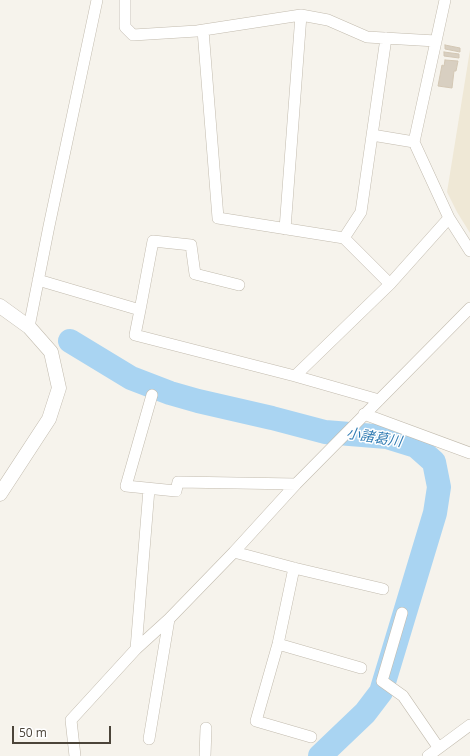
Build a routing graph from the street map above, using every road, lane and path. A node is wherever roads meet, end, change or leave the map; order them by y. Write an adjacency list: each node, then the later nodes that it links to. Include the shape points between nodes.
1 (97, 0): 14 (street)
2 (125, 0): 5 (street, via 125,27 133,35)
3 (445, 0): 7 (street)
4 (302, 15): 5 (street); 6 (street, via 328,20 367,37); 11 (street)
5 (204, 30): 11 (street, via 218,218)
6 (386, 38): 7 (street); 8 (street)
7 (436, 41): 9 (street)
8 (372, 135): 9 (street); 12 (street, via 361,212)
9 (414, 142): 10 (street)
10 (449, 218): 13 (street); 15 (street)
11 (285, 228): 12 (street)
12 (344, 238): 15 (street)
13 (470, 251)
14 (38, 280): 19 (street); 20 (street)
15 (390, 284): 21 (street)
16 (239, 286): 19 (street, via 195,274 191,245 154,241)
17 (0, 306): 20 (street)
18 (470, 308): 23 (street)
19 (140, 310): 21 (street, via 135,335)
20 (29, 327): 28 (street, via 50,352 59,388 49,419)
21 (295, 376): 23 (street)
22 (152, 395): 27 (street, via 126,486)
23 (379, 400): 24 (street)
24 (364, 414): 25 (street); 26 (street)
25 (470, 453)
26 (296, 484): 27 (street, via 178,482 176,491); 29 (street)
27 (149, 489): 35 (street)
28 (0, 494)
29 (234, 552): 30 (street); 33 (street)
30 (294, 568): 31 (street); 34 (street)
31 (383, 589)
32 (402, 613): 41 (street, via 382,681 403,696)
33 (169, 619): 35 (street); 40 (street)
34 (278, 644): 36 (street); 39 (street, via 256,721)
35 (136, 649): 42 (street, via 71,720)
36 (361, 668)
37 (470, 725): 41 (street)
38 (206, 728): 43 (street)
39 (311, 737)
40 (149, 739)
41 (438, 748): 44 (street)
42 (75, 756)
43 (205, 756)
44 (428, 756)

